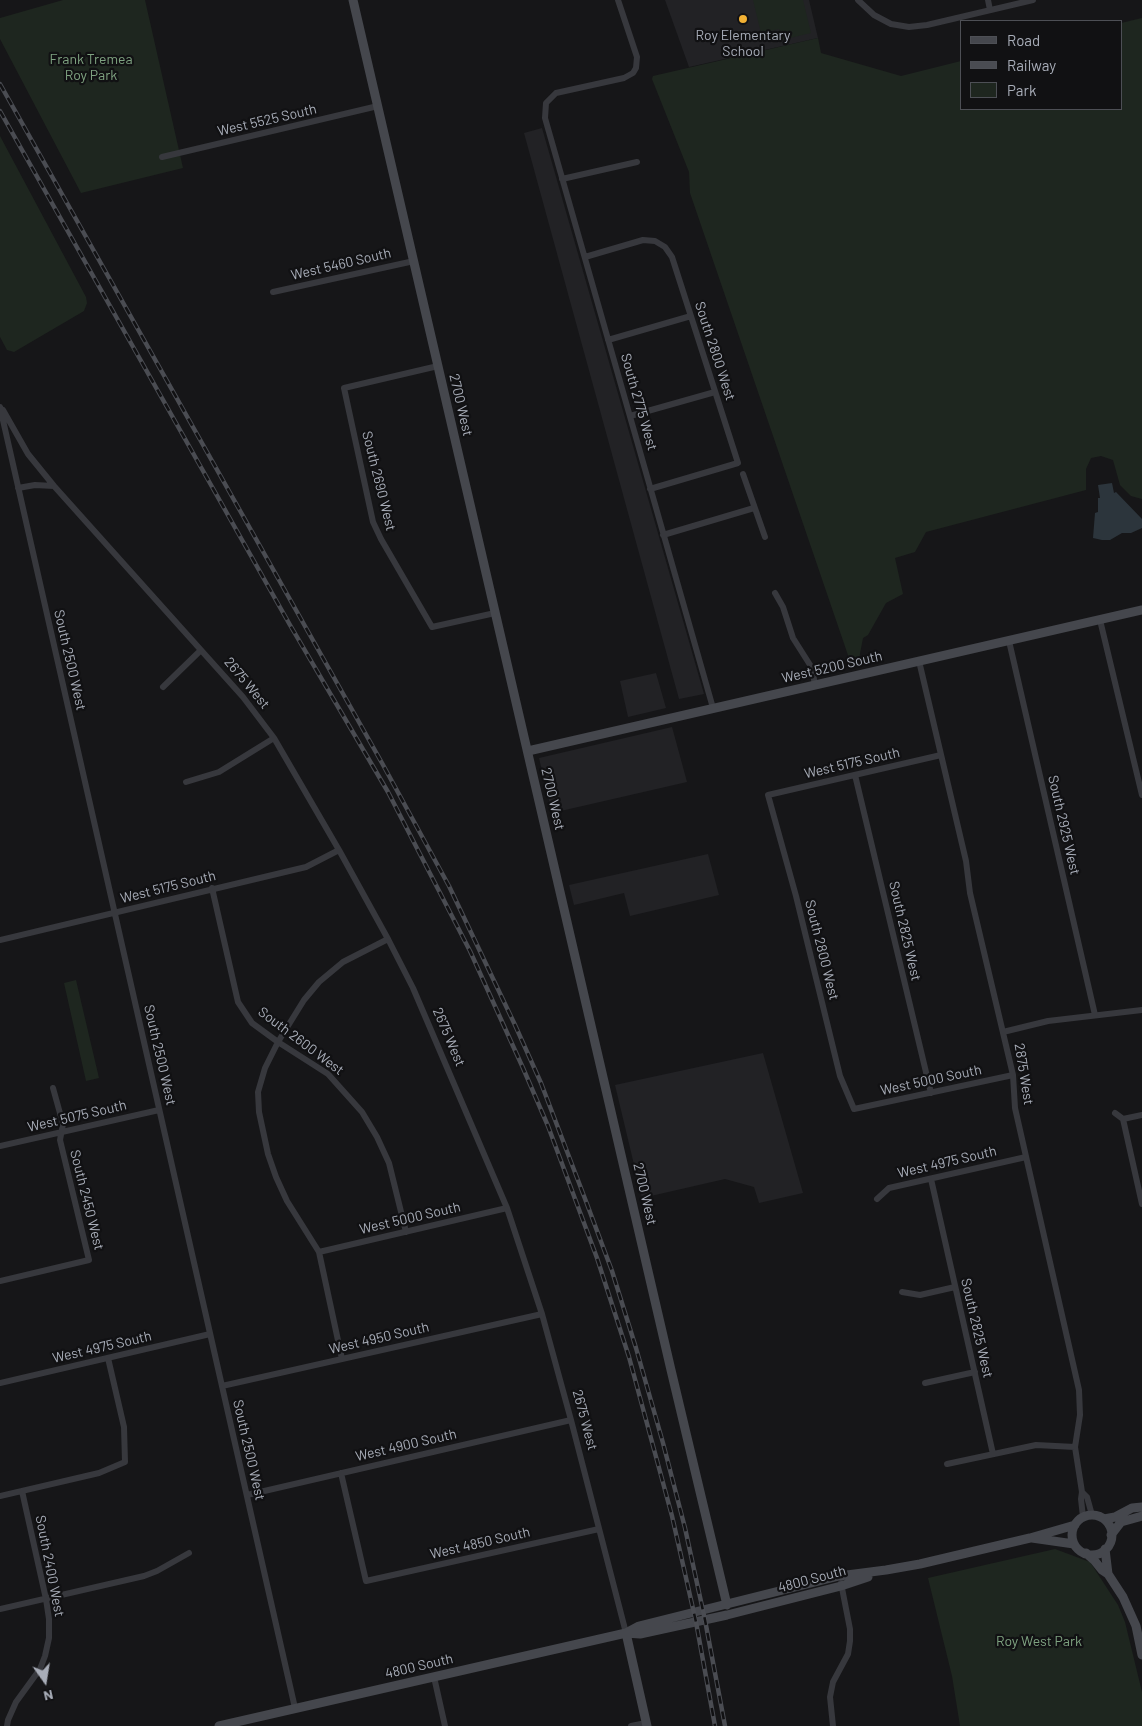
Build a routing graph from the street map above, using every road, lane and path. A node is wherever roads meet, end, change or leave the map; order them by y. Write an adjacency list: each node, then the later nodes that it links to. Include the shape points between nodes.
1 (354, 0): 7 (street, 2700 West)
2 (618, 0): 10 (street, South 2775 West, via 637,57 636,68 624,78 556,93 546,103 545,118)
3 (858, 0): 6 (street, via 874,15 891,24 909,27)
4 (988, 0): 6 (street)
5 (1033, 0): 6 (street)
6 (990, 10)
7 (378, 106): 8 (street, West 5525 South); 12 (street, 2700 West)
8 (162, 157)
9 (637, 162): 10 (street)
10 (562, 179): 11 (street, South 2775 West)
11 (585, 257): 14 (street, South 2800 West, via 643,240 655,241 672,257); 15 (street, South 2775 West)
12 (414, 261): 13 (street, West 5460 South); 16 (street, 2700 West)
13 (273, 292)
14 (691, 316): 15 (street); 17 (street, South 2800 West)
15 (608, 340): 19 (street, South 2775 West)
16 (438, 366): 29 (street, 2700 West); 29 (street, South 2690 West, via 344,388 373,522 432,627)
17 (715, 392): 19 (street); 23 (street, South 2800 West, via 738,463)
18 (0, 406): 21 (street, 2675 West, via 28,454); 22 (street, South 2500 West)
19 (630, 416): 23 (street, South 2775 West)
20 (743, 474): 24 (street)
21 (54, 486): 22 (street); 32 (street, 2675 West)
22 (18, 488): 46 (street, South 2500 West)
23 (650, 489): 25 (street, South 2775 West)
24 (754, 508): 25 (street); 26 (street)
25 (664, 535): 36 (street, South 2775 West)
26 (765, 537)
27 (775, 593): 34 (street, via 793,638 812,668)
28 (1142, 610): 30 (street, West 5200 South)
29 (496, 613): 38 (street, 2700 West)
30 (1100, 620): 31 (street, West 5200 South); 43 (street)
31 (1009, 641): 33 (street, West 5200 South); 50 (street, South 2925 West)
32 (202, 650): 35 (street); 37 (street, 2675 West)
33 (919, 661): 34 (street, West 5200 South); 39 (street, 2875 West)
34 (815, 685): 36 (street, West 5200 South)
35 (163, 686)
36 (713, 708): 38 (street, West 5200 South)
37 (274, 738): 41 (street, via 219,772); 44 (street, 2675 West)
38 (528, 751): 106 (street, 2700 West)
39 (941, 755): 40 (street, West 5175 South); 51 (street, 2875 West)
40 (855, 775): 42 (street, West 5175 South); 55 (street, South 2825 West)
41 (186, 782)
42 (768, 795): 57 (street, South 2800 West, via 840,1076)
43 (1142, 795)
44 (339, 850): 45 (street, West 5175 South, via 306,867); 47 (street, 2675 West)
45 (212, 888): 46 (street, West 5175 South); 52 (street, South 2600 West, via 238,1002 252,1023)
46 (115, 913): 48 (street, West 5175 South); 56 (street, South 2500 West)
47 (388, 939): 52 (street, via 343,962 319,982); 67 (street, 2675 West, via 413,988)
48 (0, 940)
49 (1142, 1010): 50 (street)
50 (1095, 1015): 51 (street, via 1048,1021)
51 (1003, 1032): 53 (street, 2875 West)
52 (278, 1042): 68 (street, South 2600 West, via 328,1074 362,1112 389,1163); 69 (street, via 260,1084 259,1112 276,1177)
53 (1013, 1075): 55 (street, West 5000 South); 63 (street, 2875 West, via 1015,1108)
54 (53, 1088): 61 (street, South 2450 West, via 63,1124)
55 (931, 1092): 57 (street, West 5000 South)
56 (159, 1110): 61 (street, West 5075 South); 74 (street, South 2500 West)
57 (854, 1110)
58 (1115, 1112): 60 (street)
59 (1142, 1115): 60 (street)
60 (1123, 1119): 66 (street)
61 (61, 1133): 62 (street, West 5075 South); 70 (street, South 2450 West, via 89,1260)
62 (0, 1146)
63 (1026, 1157): 64 (street, West 4975 South); 82 (street, 2875 West, via 1079,1390 1080,1415)
64 (931, 1179): 65 (street, West 4975 South, via 889,1188); 71 (street, South 2825 West)
65 (877, 1199)
66 (1142, 1204)
67 (507, 1208): 68 (street, West 5000 South); 73 (street, 2675 West)
68 (406, 1232): 69 (street, West 5000 South)
69 (319, 1252): 76 (street)
70 (0, 1280)
71 (956, 1288): 72 (street, via 920,1295); 77 (street, South 2825 West)
72 (902, 1292)
73 (542, 1314): 76 (street, West 4950 South); 81 (street, 2675 West)
74 (210, 1334): 75 (street, West 4975 South); 80 (street, South 2500 West)
75 (108, 1358): 78 (street, West 4975 South); 86 (street, via 124,1427 125,1462 99,1473)
76 (342, 1359): 80 (street, West 4950 South)
77 (975, 1372): 79 (street); 83 (street, South 2825 West)
78 (0, 1383)
79 (925, 1383)
80 (222, 1386): 87 (street, South 2500 West)
81 (571, 1420): 85 (street, West 4900 South); 94 (street, 2675 West)
82 (1074, 1447): 83 (street, via 1036,1445); 90 (street, 2875 West, via 1082,1492 1086,1497)
83 (993, 1454): 84 (street)
84 (947, 1464)
85 (341, 1472): 87 (street, West 4900 South); 94 (street, West 4850 South, via 366,1581)
86 (22, 1491): 88 (street); 104 (street, South 2400 West)
87 (247, 1495): 111 (street, South 2500 West)
88 (0, 1496)
89 (1142, 1506): 92 (street)
90 (1087, 1516): 92 (street); 93 (street)
91 (1142, 1516): 95 (street, via 1121,1522)
92 (1104, 1519): 95 (street)
93 (1075, 1524): 96 (street, 4800 South); 97 (street, via 1072,1531)
94 (599, 1529): 108 (street, 2675 West)
95 (1111, 1535): 98 (street)
96 (1030, 1538): 97 (street, 4800 South); 101 (street, 4800 South)
97 (1074, 1544): 100 (street)
98 (1106, 1549): 100 (street); 102 (street)
99 (188, 1553): 104 (street, via 144,1576)
100 (1086, 1553): 102 (street)
101 (886, 1570): 103 (street, 4800 South); 106 (street, 4800 South, via 839,1576)
102 (1108, 1574): 109 (street, via 1130,1612)
103 (841, 1586): 105 (street, 4800 South); 117 (street, via 850,1641 848,1654 831,1689)
104 (46, 1599): 107 (street); 113 (street, South 2400 West, via 49,1638 45,1656 40,1669 16,1702)
105 (781, 1602): 106 (street); 108 (street, 4800 South, via 640,1634)
106 (727, 1605): 108 (street, 4800 South, via 638,1626)
107 (0, 1609)
108 (626, 1633): 110 (street, 4800 South); 112 (street, 2675 West)
109 (1142, 1655)
110 (434, 1677): 111 (street, 4800 South); 115 (street)
111 (295, 1708): 114 (street, 4800 South)
112 (646, 1724): 116 (street)
113 (7, 1726)
114 (219, 1726)
115 (445, 1726)
116 (631, 1726)
117 (832, 1726)

